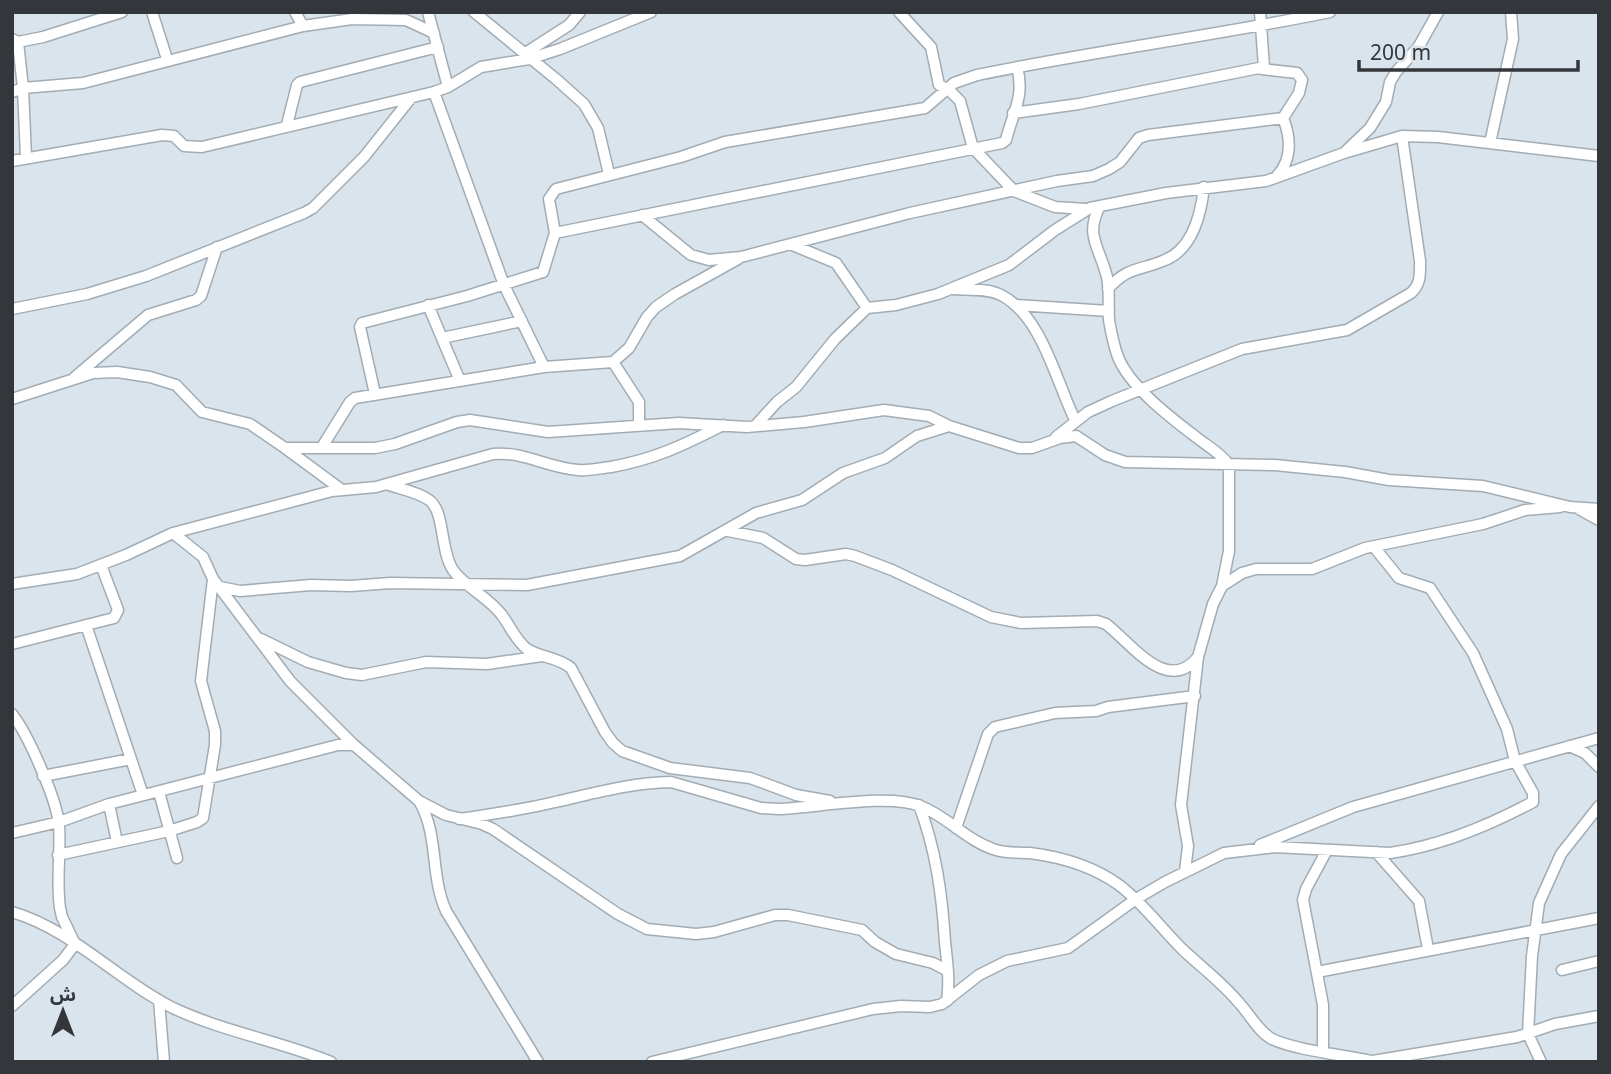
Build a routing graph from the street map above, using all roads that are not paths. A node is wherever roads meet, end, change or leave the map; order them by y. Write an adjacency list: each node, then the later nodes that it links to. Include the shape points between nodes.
1 (122, 12): 16 (street)
2 (152, 12): 19 (street)
3 (295, 12): 13 (street)
4 (428, 12): 15 (street)
5 (474, 12): 18 (street)
6 (580, 12): 18 (street)
7 (651, 12): 18 (street, via 572,45)
8 (899, 12): 24 (street, via 927,40 939,85)
9 (1260, 12): 14 (street)
10 (1329, 12): 14 (street)
11 (1438, 12): 34 (street, via 1419,46 1390,82 1386,102 1370,128)
12 (1511, 12): 32 (street, via 1513,40)
13 (303, 26): 15 (street, via 393,18 417,23); 19 (street)
14 (1261, 26): 20 (street); 21 (street)
15 (434, 33): 17 (street)
16 (15, 44): 23 (street)
17 (438, 47): 22 (street); 30 (street, via 300,82)
18 (526, 57): 22 (street, via 481,67); 38 (street, via 584,104 598,128)
19 (167, 59): 23 (street, via 83,83)
20 (1017, 67): 24 (street, via 960,79); 28 (street, via 1022,88)
21 (1264, 67): 28 (street); 29 (street, via 1266,71 1297,73 1302,80)
22 (448, 87): 26 (street)
23 (23, 88): 25 (street); 36 (street)
24 (948, 89): 33 (street, via 960,101); 38 (street, via 925,108 724,142)
25 (12, 92)
26 (434, 92): 27 (street); 48 (street)
27 (411, 98): 30 (street); 46 (street, via 364,157 313,208)
28 (1013, 113): 33 (street, via 1006,140)
29 (1283, 118): 39 (street, via 1289,156); 41 (street, via 1148,135 1139,138 1120,162 1093,176)
30 (287, 125): 36 (street, via 202,147 184,146 174,136 162,135)
31 (1402, 136): 32 (street); 34 (street); 62 (street, via 1420,261 1417,287 1347,330 1242,349)
32 (1490, 143): 35 (street)
33 (973, 149): 41 (street); 43 (street)
34 (1344, 153): 39 (street)
35 (1599, 156)
36 (26, 157): 37 (street)
37 (12, 162)
38 (609, 174): 44 (street, via 552,193 549,208)
39 (1275, 179): 40 (street)
40 (1204, 187): 42 (street); 50 (street, via 1198,224 1181,248 1165,260 1124,274)
41 (1014, 191): 42 (street, via 1055,206); 45 (street)
42 (1095, 207): 49 (street, via 1009,265); 50 (street, via 1091,225)
43 (642, 215): 44 (street); 47 (street, via 700,259)
44 (555, 233): 48 (street, via 543,272)
45 (790, 244): 47 (street); 53 (street, via 836,263)
46 (217, 247): 54 (street, via 87,294); 60 (street, via 201,296 148,315)
47 (741, 257): 58 (street, via 656,307 629,348)
48 (503, 285): 51 (street); 56 (street)
49 (950, 289): 52 (street, via 991,292); 53 (street)
50 (1108, 289): 55 (street)
51 (428, 305): 57 (street); 63 (street, via 362,323)
52 (1016, 305): 55 (street); 65 (street, via 1045,347)
53 (867, 308): 68 (street)
54 (12, 309)
55 (1109, 311): 62 (street, via 1118,356)
56 (522, 321): 57 (street); 59 (street)
57 (442, 338): 61 (street)
58 (613, 362): 59 (street); 66 (street, via 639,402)
59 (544, 367): 61 (street)
60 (72, 379): 64 (street); 72 (street, via 117,372 167,381 182,389 202,412 250,424)
61 (460, 381): 63 (street)
62 (1143, 391): 65 (street); 73 (street)
63 (375, 394): 71 (street, via 350,402)
64 (12, 399)
65 (1075, 420): 70 (street)
66 (639, 425): 67 (street); 71 (street, via 548,432 470,420 375,448)
67 (724, 425): 68 (street); 74 (street, via 634,463 580,470 507,453)
68 (756, 425): 69 (street, via 884,410 918,413)
69 (949, 426): 70 (street, via 1019,448); 79 (street, via 917,436 892,455 850,469 802,499 765,508)
70 (1051, 441): 73 (street, via 1076,436 1125,462)
71 (322, 447): 72 (street)
72 (285, 448): 75 (street)
73 (1229, 465): 76 (street, via 1275,465 1345,471 1390,481 1483,486); 86 (street, via 1229,551)
74 (387, 485): 75 (street); 85 (street, via 433,503 448,562)
75 (342, 490): 80 (street)
76 (1573, 507): 77 (street); 78 (street); 81 (street, via 1525,510 1483,524)
77 (1599, 509)
78 (1599, 520)
79 (728, 531): 85 (street, via 680,556 545,583); 92 (street, via 763,538 796,559 855,556 991,617 1021,623 1097,621 1167,671 1186,669)
80 (173, 533): 82 (street); 83 (street, via 203,557)
81 (1374, 547): 86 (street, via 1312,569 1256,569); 100 (street, via 1399,578 1430,588 1438,598 1473,653 1504,721)
82 (101, 565): 84 (street, via 63,577); 88 (street, via 117,615)
83 (213, 579): 87 (street); 103 (street, via 201,681 215,731)
84 (12, 581)
85 (466, 584): 87 (street, via 302,585 240,591); 91 (street, via 499,611 525,647)
86 (1222, 586): 92 (street)
87 (220, 587): 89 (street)
88 (86, 625): 90 (street); 99 (street)
89 (257, 638): 91 (street, via 308,662 362,675 426,662 487,664); 97 (street, via 290,681)
90 (12, 644)
91 (542, 656): 108 (street, via 571,668 605,732 622,751 670,768 750,778 796,795)
92 (1198, 657): 93 (street)
93 (1195, 696): 113 (street, via 1055,713 995,726 988,734); 122 (street, via 1181,804 1188,846)
94 (12, 714): 95 (street)
95 (16, 724): 102 (street)
96 (1599, 738): 98 (street)
97 (354, 745): 103 (street, via 338,745); 106 (street)
98 (1569, 745): 100 (street); 101 (street)
99 (131, 759): 102 (street); 105 (street)
100 (1516, 761): 117 (street, via 1353,807); 119 (street, via 1533,802 1495,823 1444,840 1403,851)
101 (1599, 767)
102 (43, 776): 112 (street)
103 (211, 778): 104 (street); 114 (street, via 203,818)
104 (159, 792): 105 (street); 114 (street)
105 (143, 795): 107 (street)
106 (419, 801): 111 (street); 142 (street, via 429,822 440,897)
107 (109, 804): 112 (street); 116 (street)
108 (848, 804): 109 (street, via 895,801); 111 (street, via 761,808 660,782)
109 (919, 805): 113 (street); 131 (street, via 942,890)
110 (1599, 806): 126 (street, via 1561,854 1542,894)
111 (459, 819): 131 (street, via 482,824 508,838 647,929 696,934 775,915 799,917 862,930 896,954)
112 (59, 822): 115 (street); 120 (street)
113 (956, 828): 123 (street, via 993,849 1080,864)
114 (169, 831): 116 (street); 121 (street)
115 (12, 833)
116 (117, 842): 120 (street)
117 (1253, 848): 118 (street); 122 (street, via 1224,853)
118 (1327, 850): 119 (street); 132 (street, via 1303,900)
119 (1376, 852): 128 (street, via 1419,901)
120 (58, 855): 127 (street, via 60,908)
121 (177, 858)
122 (1185, 871): 123 (street)
123 (1136, 899): 134 (street, via 1073,946 1007,961 979,975); 138 (street, via 1266,1035)
124 (12, 912): 127 (street, via 36,919)
125 (1599, 918): 126 (street)
126 (1535, 932): 128 (street); 137 (street)
127 (75, 944): 133 (street); 135 (street)
128 (1428, 949): 132 (street)
129 (1599, 961): 130 (street)
130 (1562, 970)
131 (948, 971): 134 (street)
132 (1317, 972): 138 (street)
133 (159, 1000): 140 (street); 141 (street, via 235,1032)
134 (947, 1001): 143 (street, via 930,1007 866,1011)
135 (12, 1006)
136 (1599, 1016): 137 (street)
137 (1528, 1034): 139 (street); 144 (street)
138 (1323, 1051): 139 (street)
139 (1369, 1061)
140 (164, 1062)
141 (331, 1062)
142 (538, 1062)
143 (652, 1062)
144 (1541, 1062)

